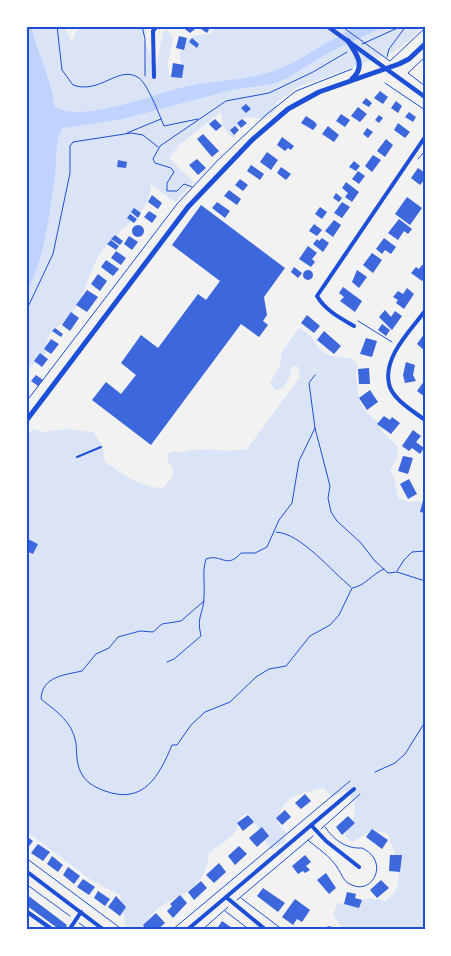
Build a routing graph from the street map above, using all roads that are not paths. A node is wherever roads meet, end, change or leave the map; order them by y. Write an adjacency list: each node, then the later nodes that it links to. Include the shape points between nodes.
1 (157, 26): 3 (street)
2 (328, 27): 4 (street)
3 (152, 29): 7 (street)
4 (348, 41): 6 (street); 8 (main road, via 360,67)
5 (425, 44): 6 (main road, via 409,59)
6 (386, 68): 8 (main road); 9 (street)
7 (154, 76)
8 (351, 81): 14 (main road, via 318,92 288,109 204,188)
9 (425, 97)
10 (425, 137): 12 (street, via 317,296 336,316)
11 (425, 311): 13 (street, via 397,348 389,368 389,385 401,402)
12 (354, 326)
13 (425, 420)
14 (26, 421)
15 (101, 447): 16 (lane)
16 (77, 458)
17 (354, 789): 18 (street)
18 (311, 825): 19 (street); 21 (street)
19 (359, 867)
20 (26, 871): 23 (street)
21 (226, 897): 27 (street); 28 (street)
22 (26, 911): 24 (street)
23 (81, 912): 25 (street); 26 (street)
24 (53, 930)
25 (69, 930)
26 (104, 930)
27 (187, 930)
28 (266, 930)

